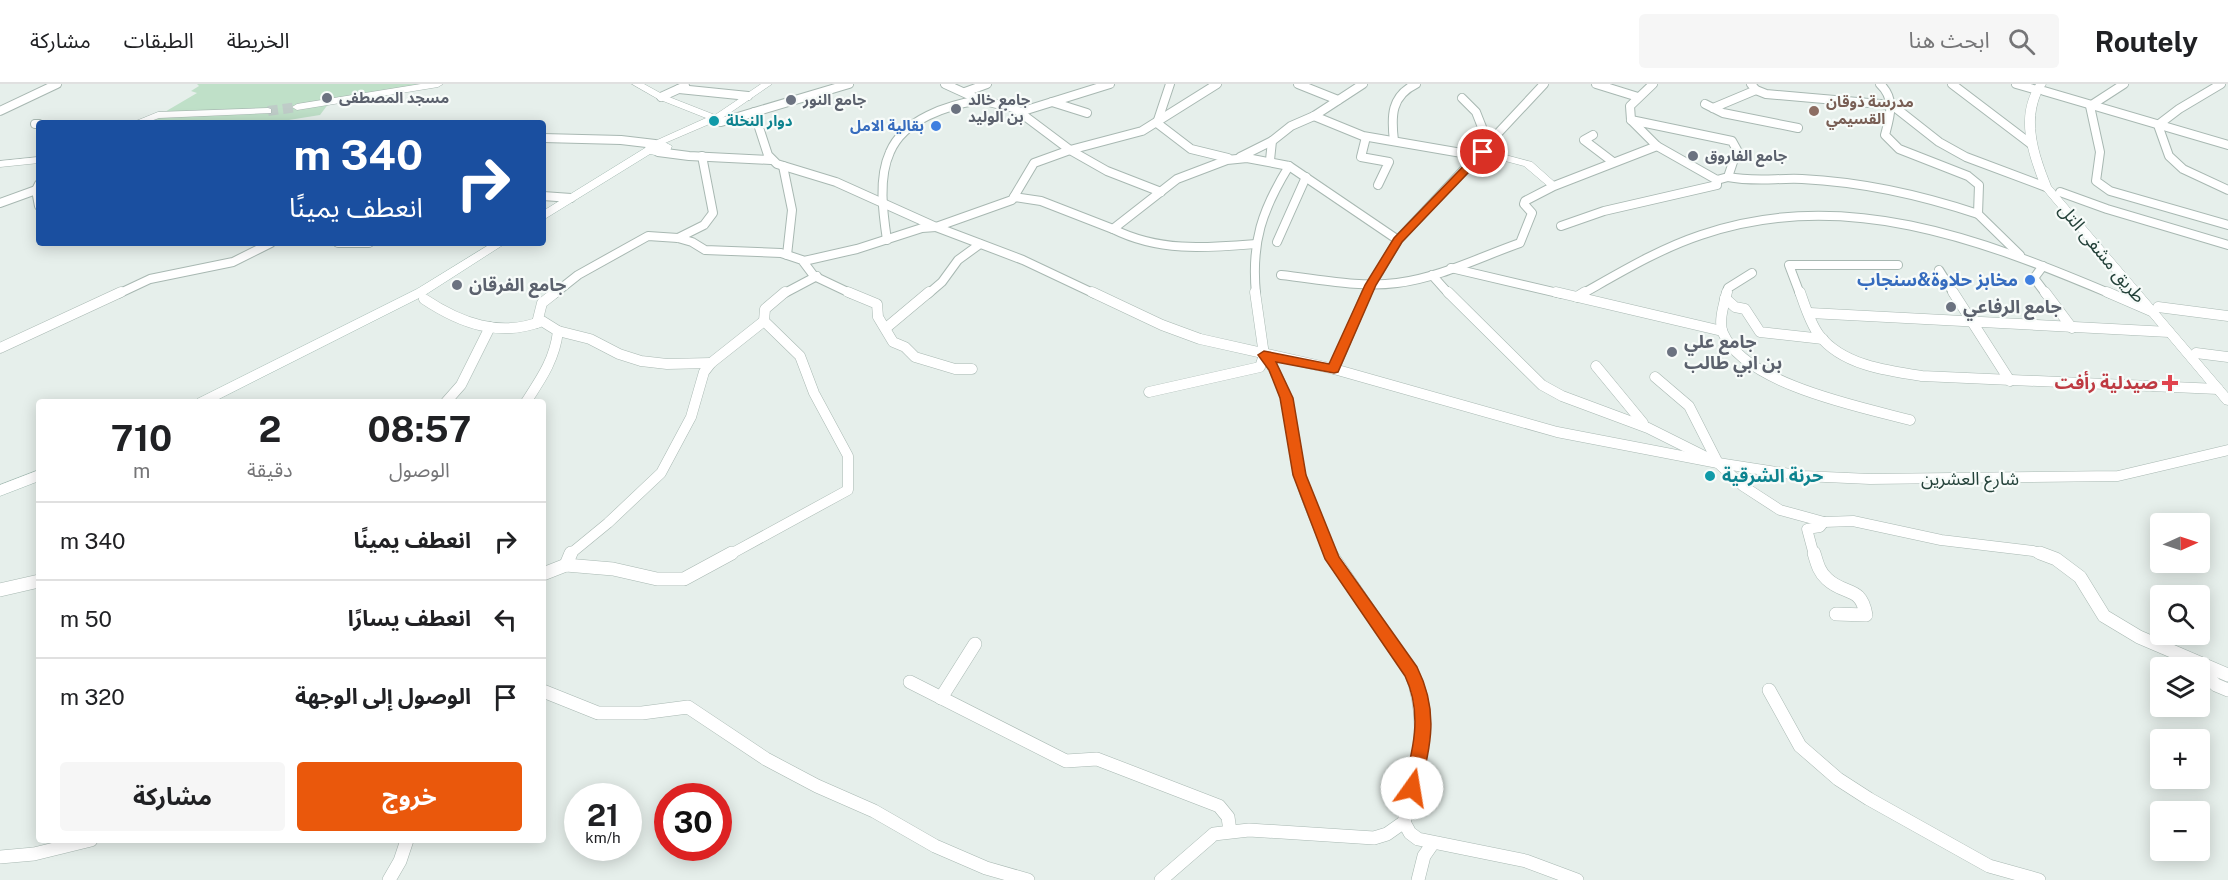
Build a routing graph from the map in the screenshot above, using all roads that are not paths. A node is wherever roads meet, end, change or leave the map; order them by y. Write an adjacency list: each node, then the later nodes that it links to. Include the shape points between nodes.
1 (40, 84): 23 (street)
2 (438, 84): 38 (street)
3 (637, 84): 30 (street)
4 (689, 84): 27 (street)
5 (767, 84): 29 (street)
6 (849, 84): 42 (street)
7 (945, 84): 28 (street)
8 (987, 84): 28 (street)
9 (1110, 84): 26 (street)
10 (1170, 84): 49 (street)
11 (1217, 84): 49 (street)
12 (1298, 84): 34 (street)
13 (1363, 84): 34 (street)
14 (1416, 84): 56 (street, via 1396,98 1391,116)
15 (1544, 84): 62 (street)
16 (1596, 84): 31 (street)
17 (1653, 84): 31 (street)
18 (1880, 84): 36 (street, via 1887,89)
19 (1952, 84): 57 (street)
20 (2016, 84): 25 (street)
21 (2124, 84): 37 (street)
22 (2221, 84): 50 (street)
23 (54, 85): 40 (street)
24 (1754, 87): 36 (street, via 1766,94); 51 (street, via 1709,106)
25 (2043, 87): 37 (street); 57 (street, طريق مشفى التل, via 2030,108); 81 (street, طريق مشفى التل, via 2037,114 2040,154)
26 (1097, 88): 35 (street); 39 (street)
27 (679, 89): 29 (street); 30 (street)
28 (965, 92): 33 (street)
29 (748, 96): 47 (street)
30 (661, 97): 47 (street)
31 (1638, 97): 48 (street, via 1630,106)
32 (1462, 98): 62 (street, via 1476,112)
33 (980, 100): 43 (street); 85 (street, via 944,107 893,144)
34 (1338, 100): 45 (street)
35 (1051, 102): 39 (street); 43 (street)
36 (1892, 105): 78 (street, via 1939,142 1966,157); 88 (street, via 1885,135 1899,149 1968,176 1979,185)
37 (2090, 106): 50 (street); 90 (street, via 2100,152 2096,181 2100,186)
38 (297, 107)
39 (1072, 108): 44 (street)
40 (0, 111)
41 (268, 111): 46 (street, via 158,115)
42 (754, 112): 47 (street); 64 (street)
43 (1020, 112): 61 (street)
44 (1087, 113)
45 (1314, 116): 53 (street); 55 (street, via 1291,126)
46 (144, 120)
47 (716, 120): 60 (street)
48 (1631, 120): 59 (street); 73 (street, via 1732,141 1737,150)
49 (1157, 123): 61 (street, via 1142,131); 65 (street, via 1191,149)
50 (2158, 125): 58 (street); 79 (street, via 2169,156 2183,169)
51 (1798, 128)
52 (1593, 135): 68 (street, via 1584,140)
53 (1366, 137): 56 (street); 75 (street, via 1361,157 1389,162)
54 (546, 138): 60 (street)
55 (1272, 141): 65 (street); 67 (street)
56 (1394, 141): 62 (street)
57 (2031, 144): 78 (street, طريق مشفى التل)
58 (2228, 145)
59 (1657, 146): 68 (street); 74 (street)
60 (657, 148): 63 (street); 84 (main road); 89 (main road)
61 (1070, 150): 80 (street, via 1107,171); 83 (street, via 1034,163)
62 (1484, 151): 76 (street, via 1528,164); 96 (street)
63 (702, 156): 64 (street); 94 (street, via 713,213 704,225)
64 (771, 159): 70 (street)
65 (1234, 159): 67 (street); 80 (street, via 1177,179)
66 (36, 160): 69 (street)
67 (1270, 160): 71 (street)
68 (1613, 162): 76 (street)
69 (0, 164)
70 (783, 166): 85 (street, via 836,182); 104 (street, via 792,210)
71 (1289, 166): 72 (street); 99 (street, via 1265,212)
72 (1306, 177): 96 (street); 97 (street)
73 (1728, 177): 74 (street); 88 (street, via 1742,181 1803,180 1899,191)
74 (1717, 180): 91 (street, via 1717,185 1604,211)
75 (1378, 185)
76 (1554, 186): 109 (street, via 1525,201 1532,213 1520,243)
77 (36, 187): 86 (street)
78 (2046, 187): 119 (street, طريق مشفى التل)
79 (2228, 190)
80 (1161, 192): 93 (street)
81 (2060, 192): 100 (street); 119 (street, طريق مشفى التل)
82 (546, 196): 84 (street)
83 (1014, 197): 92 (street); 93 (street, via 1041,201)
84 (571, 198): 87 (main road)
85 (882, 202): 92 (street); 95 (street)
86 (0, 203)
87 (546, 214)
88 (1978, 214): 105 (street)
89 (546, 222)
90 (2228, 225)
91 (1561, 226)
92 (936, 227): 95 (street); 98 (street)
93 (1113, 229): 99 (street, via 1130,240 1160,245 1197,248)
94 (678, 238): 104 (street, via 705,250); 124 (street, via 648,236 578,275 542,303)
95 (887, 240): 106 (street)
96 (1398, 240): 115 (street)
97 (1277, 242)
98 (980, 244): 126 (street, via 958,260 942,282); 134 (street, via 1162,325)
99 (1255, 244): 134 (street)
100 (2228, 245)
101 (265, 246): 132 (street, via 233,262 150,279)
102 (495, 246): 144 (main road, via 421,292)
103 (507, 246): 118 (main road)
104 (787, 255): 106 (street)
105 (2024, 258): 108 (street); 116 (street, via 1922,227 1862,216 1798,216 1741,223 1688,240)
106 (804, 261): 114 (street, via 805,267)
107 (1898, 265): 120 (street, via 1789,265)
108 (2043, 266): 119 (street); 127 (street, via 2034,278)
109 (1451, 268): 113 (street); 116 (street)
110 (1939, 270): 123 (street)
111 (1752, 273): 117 (street, via 1728,288)
112 (1281, 275): 115 (street)
113 (1431, 275): 115 (street); 150 (street, via 1542,385)
114 (817, 276): 122 (street, via 785,292 765,309); 126 (street, via 877,304 878,317)
115 (1370, 285): 139 (street)
116 (1577, 297): 129 (street)
117 (1725, 298): 129 (street); 131 (street, via 1735,307 1745,309 1760,332)
118 (424, 299): 125 (street, via 453,317); 145 (main road)
119 (2155, 309): 121 (street); 130 (street, طريق مشفى التل); 133 (street, طريق مشفى التل)
120 (1810, 313): 123 (street); 131 (street)
121 (2228, 316)
122 (764, 321): 136 (street); 158 (street, via 800,356 814,393 848,456 848,490 684,579 657,579 613,569)
123 (1972, 321): 127 (street); 141 (street)
124 (537, 323): 125 (street, via 516,329); 128 (street, via 542,321)
125 (490, 327): 146 (street, via 461,385)
126 (886, 327): 138 (street, via 893,342 915,357 955,369)
127 (2072, 328): 130 (street)
128 (558, 331): 136 (street, via 598,342 639,361 672,366); 147 (street, via 549,366)
129 (1722, 331): 149 (street, via 1734,349 1758,370 1835,401)
130 (2169, 332): 142 (street, طريق مشفى التل)
131 (1822, 339): 141 (street, via 1847,356 1880,369 1922,376)
132 (0, 348)
133 (2196, 353): 135 (street); 142 (street, طريق مشفى التل)
134 (1264, 355): 139 (street); 143 (street, via 1260,367); 173 (street, via 1275,368 1287,398 1299,475 1332,559 1419,687 1424,741)
135 (2228, 357)
136 (711, 363): 158 (street, via 704,372 692,417 661,473 569,555)
137 (1596, 366): 150 (street)
138 (972, 369)
139 (1334, 369): 152 (street, via 1557,432)
140 (1655, 377): 152 (street, via 1689,406)
141 (2010, 381): 142 (street)
142 (2223, 388): 148 (street, طريق مشفى التل)
143 (1149, 392)
144 (208, 399)
145 (226, 399)
146 (449, 399)
147 (528, 399)
148 (2228, 401)
149 (1910, 420)
150 (1647, 428): 152 (street)
151 (2225, 449): 152 (street, شارع العشرين, via 2118,476 1870,479 1803,476)
152 (1719, 462): 157 (street, via 1743,486 1780,510)
153 (36, 476): 155 (main road)
154 (36, 486): 156 (main road)
155 (0, 491)
156 (0, 500)
157 (1824, 522): 162 (street, via 1808,529 1820,572 1827,582 1858,594 1867,612 1856,617); 164 (street, via 1879,525 1941,540 2033,551 2056,559 2080,577 2104,616)
158 (566, 565): 159 (street)
159 (546, 573)
160 (36, 582): 161 (street)
161 (0, 590)
162 (1836, 614)
163 (975, 644): 172 (street)
164 (2180, 657)
165 (2210, 669): 166 (street)
166 (2228, 675)
167 (2210, 679): 170 (street)
168 (910, 682): 172 (street)
169 (1769, 690): 184 (street, via 1800,746 1838,778 1989,866)
170 (2228, 690)
171 (546, 691): 180 (street, via 598,713 688,707 766,759 817,786 874,811 935,846 986,868)
172 (941, 698): 174 (street, via 1066,761 1097,759 1219,806 1228,817)
173 (1404, 822): 174 (street, via 1374,838); 177 (street, via 1418,839)
174 (1230, 831): 181 (street, via 1214,834)
175 (79, 843): 178 (street)
176 (406, 843): 179 (street)
177 (1433, 843): 182 (street, via 1424,856); 183 (street, via 1526,861)
178 (0, 857)
179 (389, 880)
180 (1028, 880)
181 (1161, 880)
182 (1418, 880)
183 (1577, 880)
184 (2039, 880)

